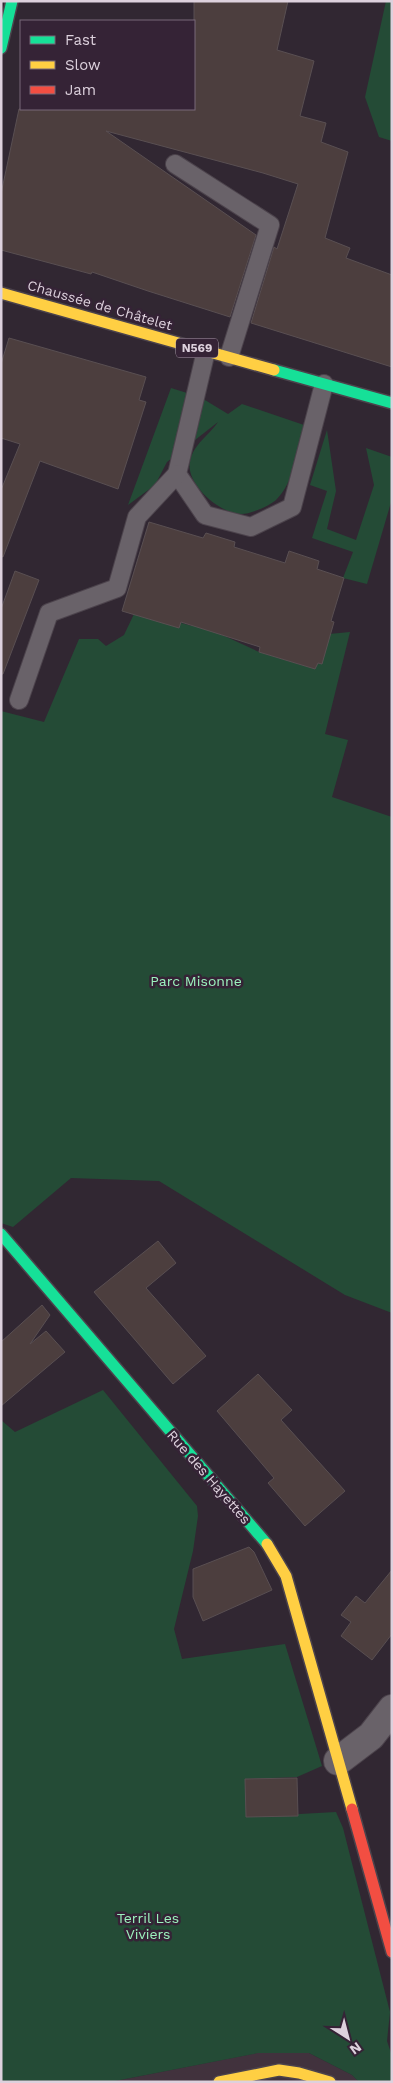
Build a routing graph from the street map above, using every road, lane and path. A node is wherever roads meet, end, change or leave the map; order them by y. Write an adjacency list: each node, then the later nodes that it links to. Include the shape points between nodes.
1 (12, 1): 2 (street)
2 (1, 48)
3 (175, 164): 6 (lane, via 270,225)
4 (1, 292): 5 (street, Chaussée de Châtelet / N569)
5 (206, 350): 6 (street, Chaussée de Châtelet / N569); 9 (lane)
6 (229, 357): 7 (street, Chaussée de Châtelet / N569)
7 (324, 384): 8 (street, Chaussée de Châtelet / N569); 9 (lane, via 292,507 251,528 205,514)
8 (392, 403)
9 (176, 474): 10 (lane, via 137,517 117,588 49,613)
10 (19, 700)
11 (1, 1234): 13 (street, Rue des Hayettes, via 270,1548 286,1576)
12 (392, 1709): 13 (street, via 371,1736)
13 (338, 1761): 14 (street, Rue des Hayettes)
14 (392, 1952)
15 (219, 2082): 16 (street, via 279,2070)
16 (330, 2082)

